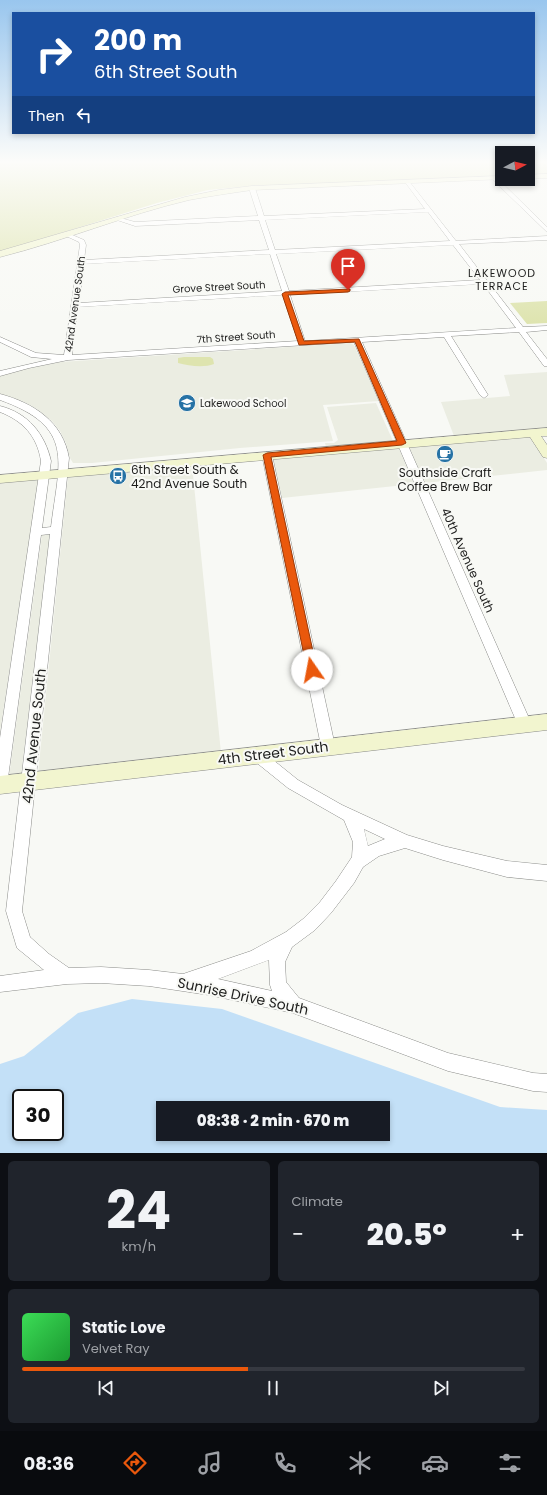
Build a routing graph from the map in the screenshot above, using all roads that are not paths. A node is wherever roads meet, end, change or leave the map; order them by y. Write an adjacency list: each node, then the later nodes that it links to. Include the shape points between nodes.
1 (124, 217): 6 (main road)
2 (286, 217): 5 (street)
3 (435, 217): 10 (street)
4 (534, 217): 7 (street)
5 (261, 218): 6 (street, via 135,224); 11 (street)
6 (117, 219): 8 (main road)
7 (547, 230)
8 (68, 235): 12 (main road); 13 (street, 42nd Avenue South, via 82,241)
9 (547, 238): 10 (street)
10 (454, 243): 11 (street); 14 (street)
11 (273, 252): 13 (street); 15 (street)
12 (0, 254)
13 (81, 262): 16 (street, 42nd Avenue South)
14 (484, 282): 15 (street, Grove Street South); 18 (street)
15 (285, 294): 16 (street, Grove Street South); 22 (street)
16 (74, 305): 23 (street, 42nd Avenue South)
17 (547, 328): 18 (street, 7th Street South)
18 (520, 330): 19 (street, 7th Street South); 24 (street)
19 (447, 335): 21 (street, 7th Street South); 26 (street)
20 (0, 339): 23 (street, via 34,355)
21 (357, 340): 22 (street, 7th Street South); 30 (street, 40th Avenue South)
22 (302, 343): 23 (street, 7th Street South)
23 (68, 358): 25 (street, 7th Street South)
24 (547, 364)
25 (0, 374)
26 (484, 395)
27 (0, 397): 33 (street, 42nd Avenue South, via 36,413 54,428 62,443)
28 (0, 409): 34 (street, 42nd Avenue South, via 18,417 40,437 45,450)
29 (543, 433): 30 (main road); 31 (main road)
30 (402, 443): 32 (main road); 39 (street, 40th Avenue South)
31 (547, 454)
32 (267, 455): 33 (main road); 40 (street)
33 (63, 474): 34 (main road); 36 (street, 42nd Avenue South)
34 (45, 475): 35 (main road); 37 (street, 42nd Avenue South)
35 (0, 479)
36 (57, 530): 37 (street); 42 (street, 42nd Avenue South)
37 (37, 532): 43 (street, 42nd Avenue South)
38 (547, 722): 39 (main road, 4th Street South)
39 (526, 725): 40 (main road, 4th Street South)
40 (328, 746): 41 (main road, 4th Street South)
41 (256, 755): 42 (main road, 4th Street South); 44 (street, via 293,784)
42 (29, 782): 43 (main road, 4th Street South); 49 (street, 42nd Avenue South, via 14,911 23,942 43,960)
43 (0, 785)
44 (349, 815): 45 (street); 46 (street, via 361,846)
45 (405, 841): 46 (street, via 368,853); 47 (street, via 507,869)
46 (358, 862): 48 (street, via 330,904 310,925)
47 (547, 873)
48 (285, 944): 50 (street, via 231,968); 52 (street, via 276,961 278,985)
49 (67, 976): 50 (street, Sunrise Drive South, via 100,975); 51 (street, Sunrise Drive South)
50 (182, 982): 52 (street, Sunrise Drive South)
51 (0, 984)
52 (293, 1004): 53 (street, Sunrise Drive South, via 448,1062)
53 (547, 1083)

